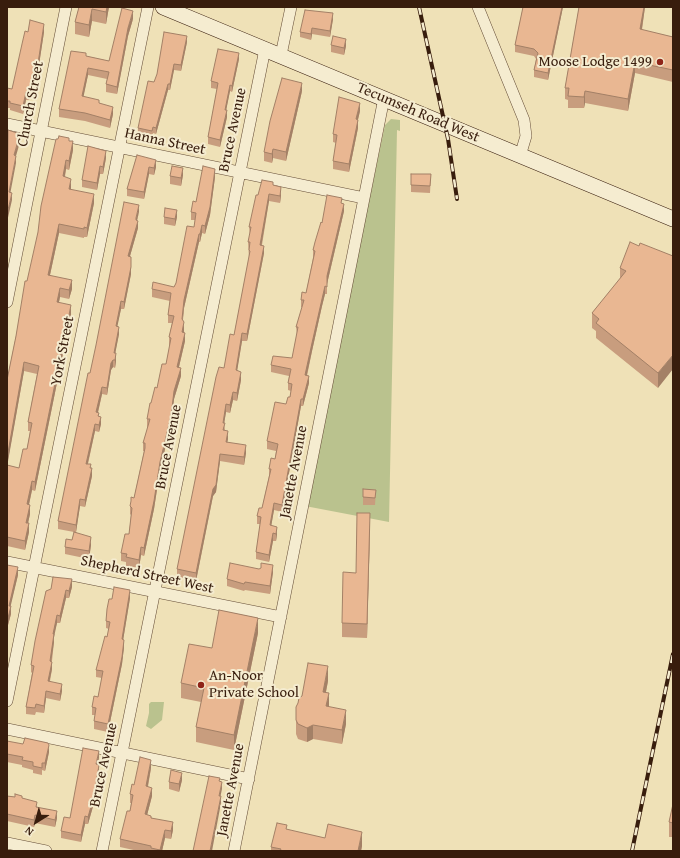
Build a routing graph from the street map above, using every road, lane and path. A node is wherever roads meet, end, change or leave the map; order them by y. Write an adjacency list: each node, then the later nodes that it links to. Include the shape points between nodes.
1 (66, 7): 10 (street, Church Street)
2 (148, 7): 11 (street, York Street)
3 (164, 7): 6 (main road, Tecumseh Road West)
4 (291, 7): 7 (street)
5 (478, 7): 12 (street, via 524,120 526,136)
6 (265, 49): 7 (main road, Tecumseh Road West); 13 (street, Bruce Avenue)
7 (281, 55): 8 (main road, Tecumseh Road West)
8 (384, 98): 12 (main road, Tecumseh Road West); 14 (street, Janette Avenue)
9 (7, 124): 10 (street, Hanna Street)
10 (41, 131): 11 (street, Hanna Street); 16 (street, Church Street)
11 (119, 147): 13 (street, Hanna Street); 18 (street, York Street)
12 (520, 156): 15 (main road, Tecumseh Road West)
13 (240, 172): 14 (street, Hanna Street); 19 (street, Bruce Avenue)
14 (364, 198): 20 (street, Janette Avenue)
15 (673, 218)
16 (7, 302)
17 (7, 562): 18 (street, Shepherd Street West)
18 (34, 567): 19 (street, Shepherd Street West); 21 (street, York Street)
19 (155, 592): 20 (street, Shepherd Street West); 23 (street, Bruce Avenue)
20 (281, 618): 24 (street, Janette Avenue)
21 (7, 701)
22 (7, 729): 23 (street)
23 (122, 753): 24 (street); 27 (street, Bruce Avenue)
24 (249, 779): 28 (street, Janette Avenue)
25 (7, 843): 26 (street)
26 (46, 851)
27 (102, 851)
28 (234, 851)

